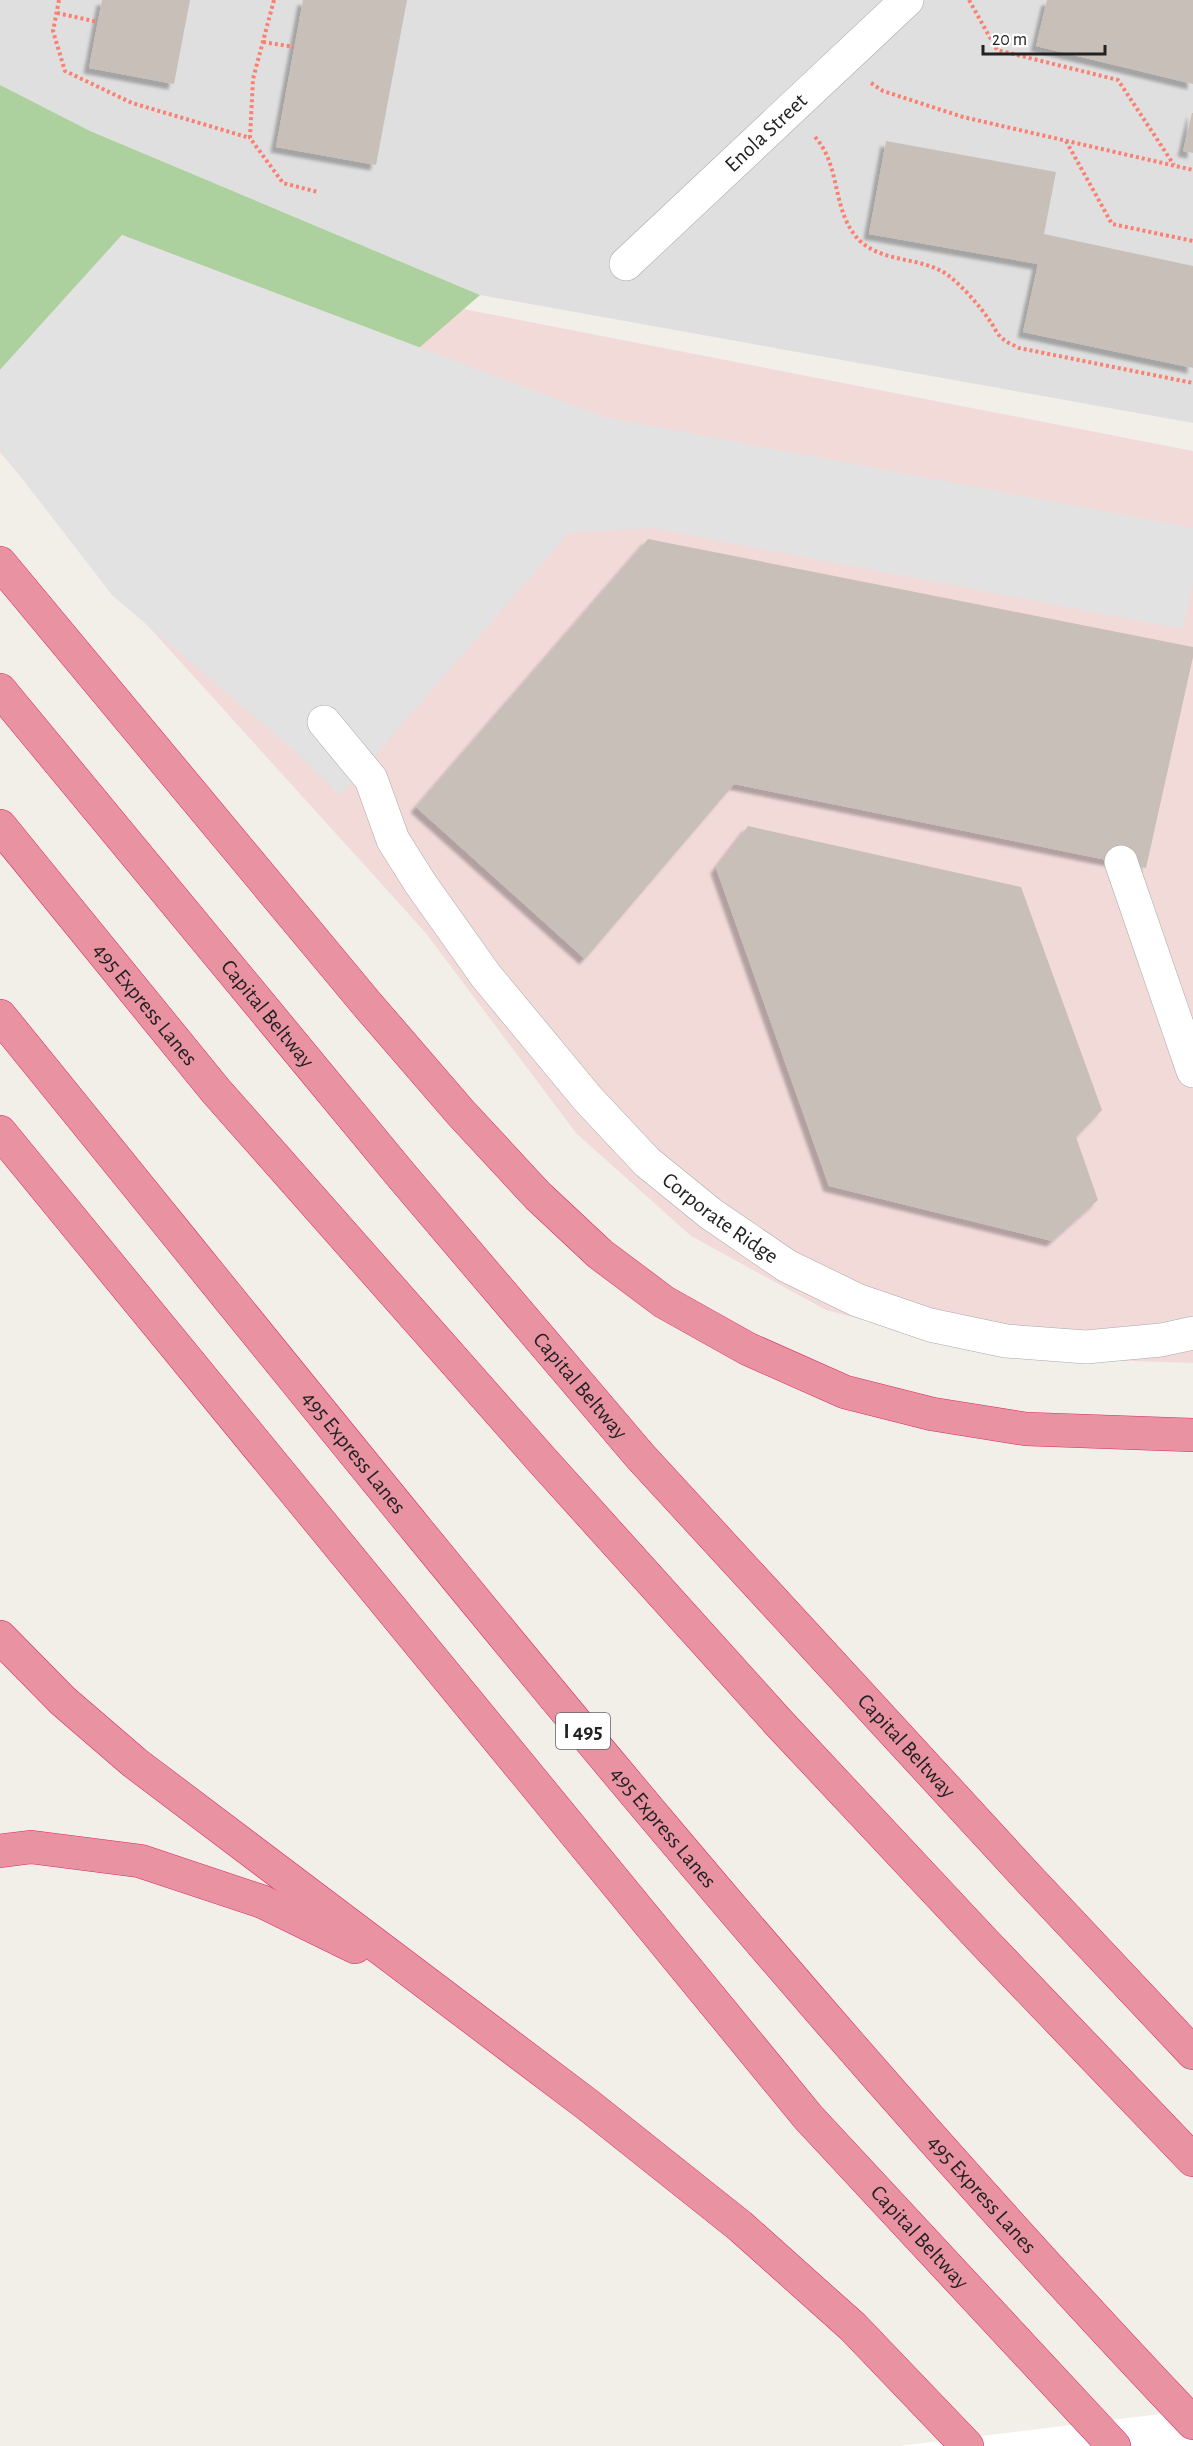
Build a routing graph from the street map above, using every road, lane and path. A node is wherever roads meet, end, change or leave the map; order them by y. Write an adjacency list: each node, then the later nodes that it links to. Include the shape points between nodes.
1 (59, 0): 5 (path)
2 (274, 0): 7 (path)
3 (907, 0): 9 (street, Enola Street)
4 (969, 0): 13 (path, via 997,50 1118,81)
5 (57, 13): 6 (path); 11 (path, via 53,32 65,71 132,103)
6 (98, 22)
7 (263, 42): 8 (path); 11 (path, via 253,79)
8 (294, 47)
9 (840, 63): 10 (street, Enola Street); 12 (path, via 883,91 963,117)
10 (790, 110): 17 (street, Enola Street); 18 (path, via 824,147 834,170 842,214 860,240 881,254 949,276 977,304 1002,339 1019,348)
11 (250, 138): 15 (path, via 283,183)
12 (1066, 141): 13 (path); 16 (path, via 1112,224)
13 (1175, 166): 14 (path)
14 (1193, 170)
15 (318, 192)
16 (1193, 241)
17 (626, 264)
18 (1193, 383)
19 (0, 563): 28 (highway, via 461,1113 538,1196 600,1254 664,1302 748,1349 845,1392 932,1414 1026,1429)
20 (0, 690): 32 (highway, Capital Beltway, via 401,1175 640,1456)
21 (324, 722): 27 (street, Corporate Ridge, via 371,778 393,840 486,976 588,1099 647,1161 711,1214 787,1266 857,1300 920,1321 1006,1341 1086,1347)
22 (0, 826): 33 (highway, 495 Express Lanes, via 216,1091 541,1459 778,1722)
23 (1121, 862): 25 (street)
24 (0, 1016): 34 (highway, 495 Express Lanes / I 495, via 668,1835 900,2103)
25 (1193, 1071)
26 (0, 1132): 36 (highway, Capital Beltway, via 808,2117)
27 (1193, 1333)
28 (1193, 1435)
29 (0, 1637): 31 (highway, via 63,1701 135,1762)
30 (0, 1851): 31 (highway, via 31,1847 140,1861 263,1902 361,1949)
31 (457, 2006): 35 (highway, via 740,2226 853,2327)
32 (1193, 2053)
33 (1193, 2160)
34 (1193, 2423)
35 (967, 2446)
36 (1114, 2446)

